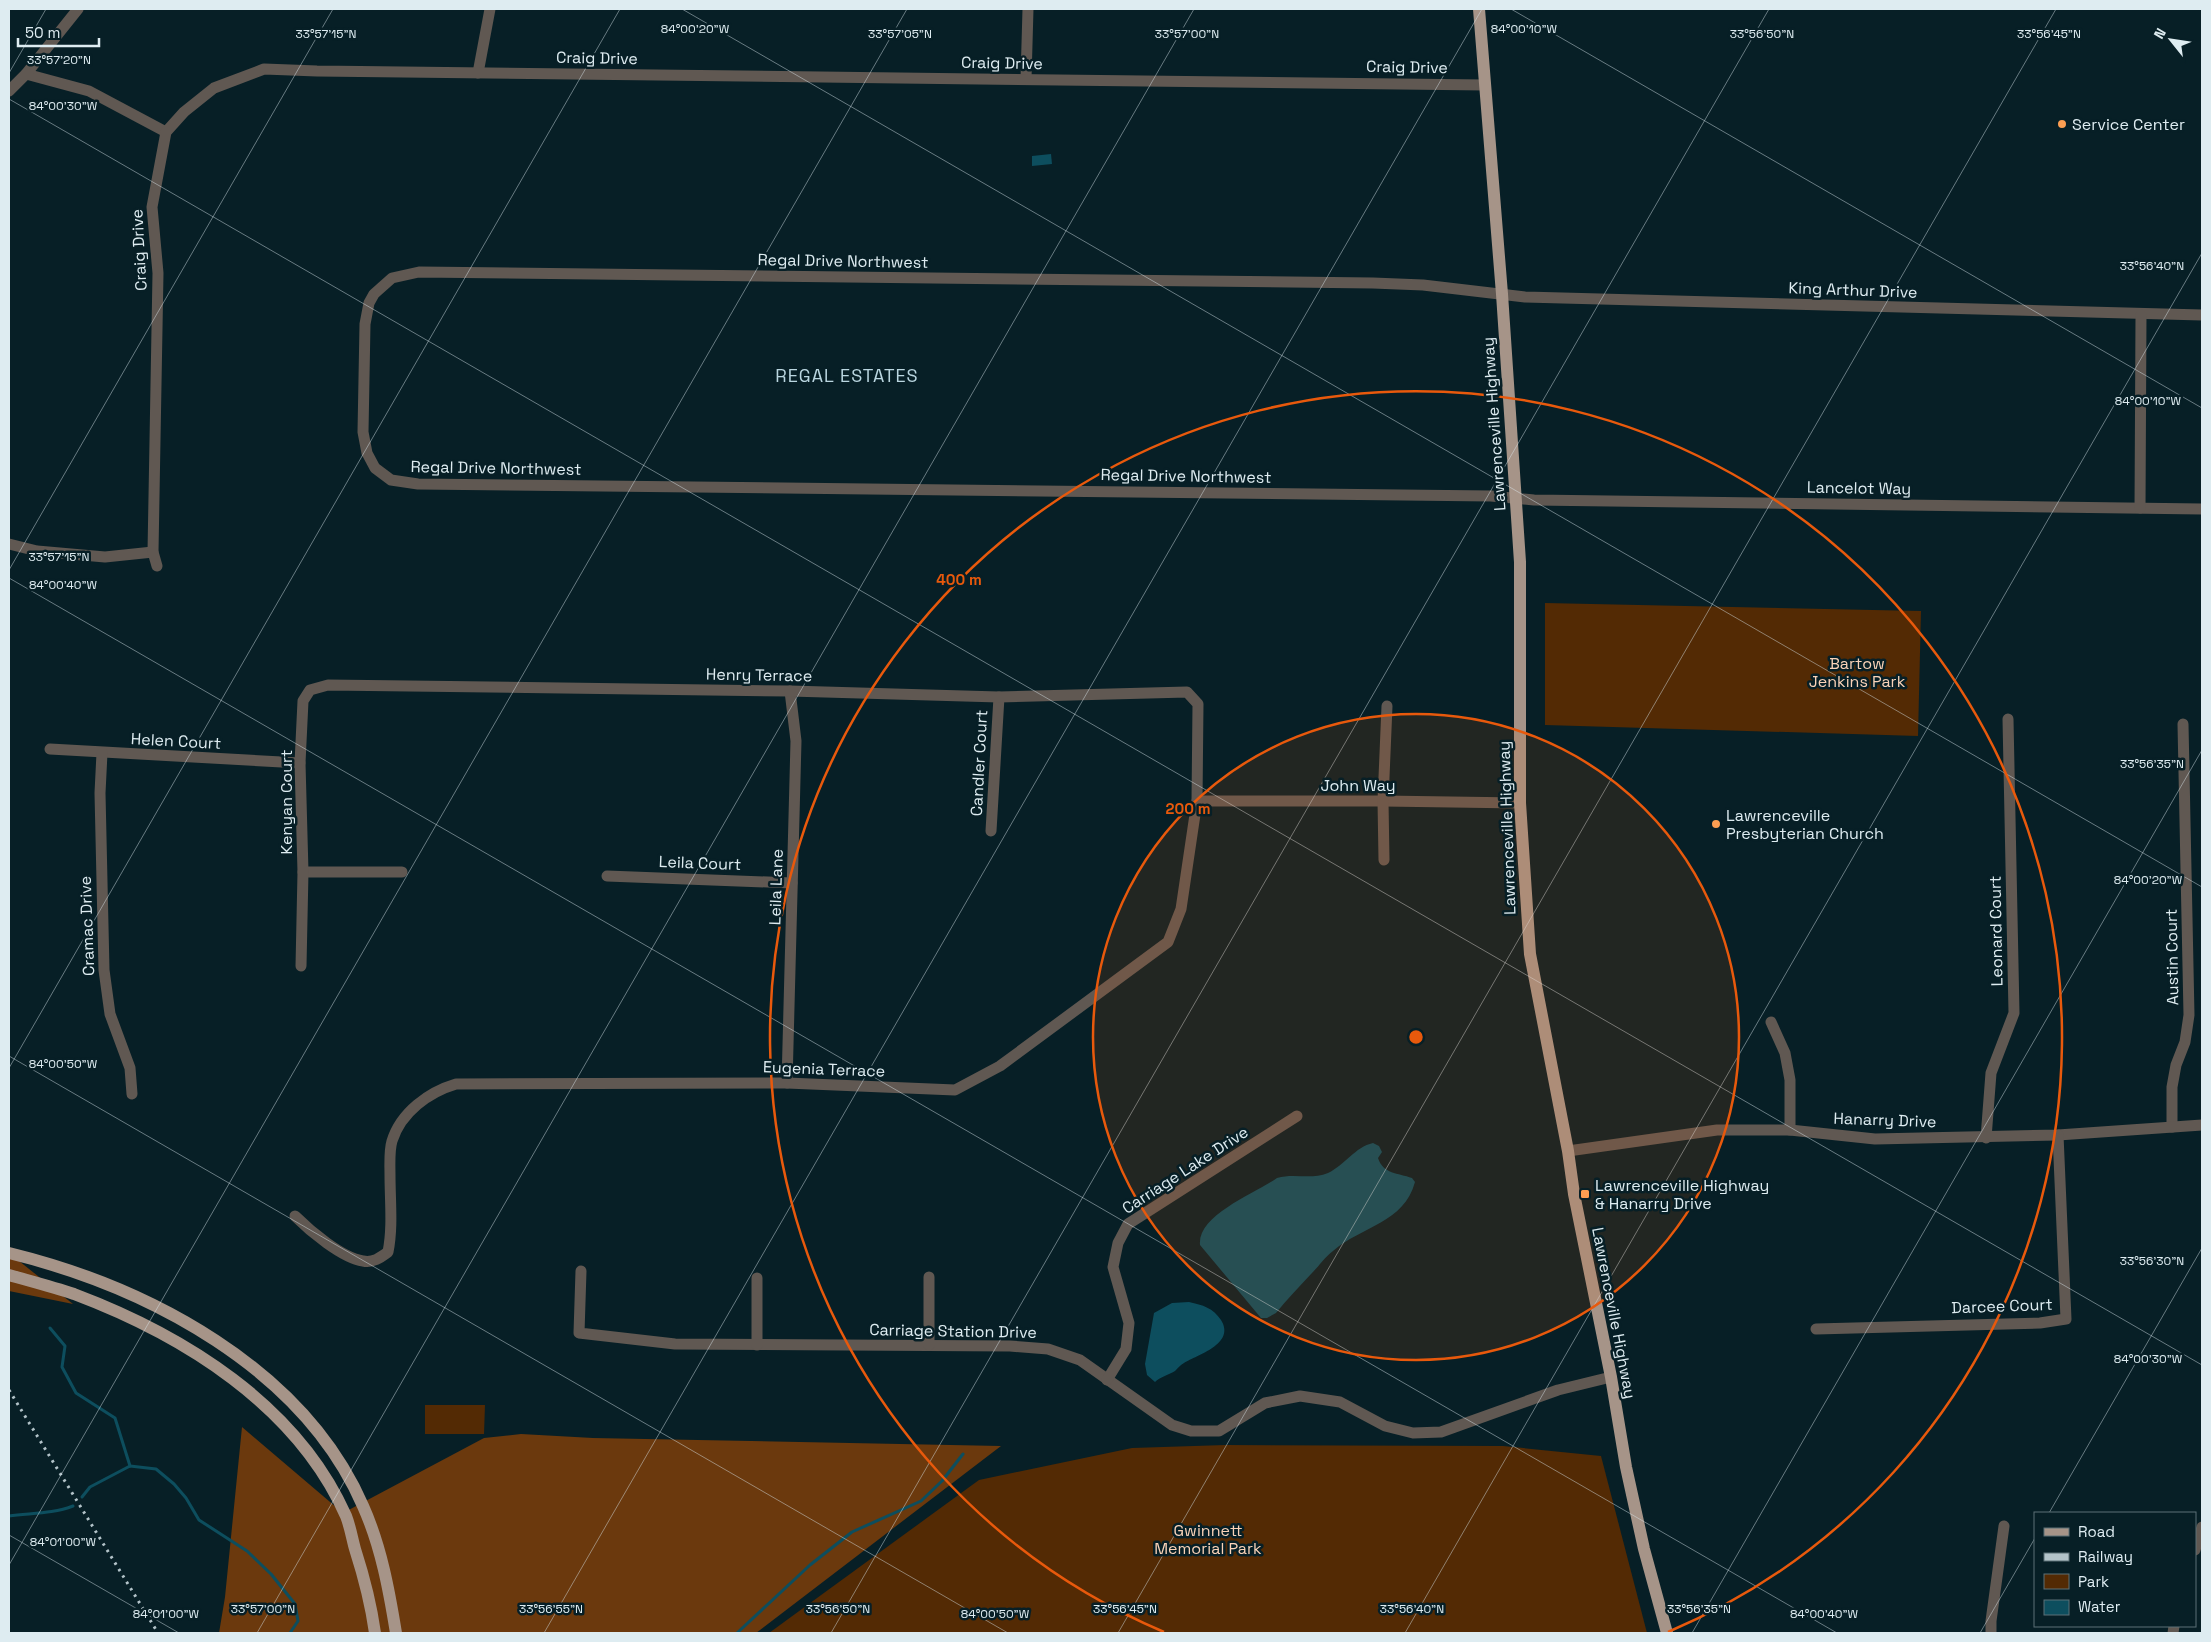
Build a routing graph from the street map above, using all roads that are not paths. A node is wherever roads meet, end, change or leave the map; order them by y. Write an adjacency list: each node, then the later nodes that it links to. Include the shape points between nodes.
1 (78, 9): 6 (street)
2 (490, 9): 5 (street)
3 (1028, 9): 7 (street)
4 (1479, 9): 8 (main road, Lawrenceville Highway)
5 (478, 72): 7 (street, Craig Drive); 10 (street, Craig Drive, via 264,69 214,88 184,112)
6 (26, 74): 9 (street); 10 (street, via 89,92)
7 (1026, 79): 8 (street, Craig Drive)
8 (1485, 85): 11 (main road, Lawrenceville Highway)
9 (9, 91)
10 (166, 132): 18 (street, Craig Drive, via 152,207 158,273)
11 (1502, 294): 12 (street, King Arthur Drive); 14 (main road, Lawrenceville Highway); 14 (street, Regal Drive Northwest, via 1373,283 411,273 392,278 382,285 365,314 364,440 375,468 383,475 403,483 418,484 1491,496)
12 (2141, 315): 13 (street, King Arthur Drive); 15 (street)
13 (2202, 315)
14 (1516, 499): 15 (street, Lancelot Way); 32 (main road, Lawrenceville Highway, via 1520,562)
15 (2140, 508): 16 (street, Lancelot Way)
16 (2202, 509)
17 (9, 544): 18 (street, via 37,551 105,557)
18 (153, 552): 19 (street, Craig Drive)
19 (157, 566)
20 (360, 686): 21 (street, Henry Terrace); 29 (street, Kenyan Court, via 328,685 310,690 303,701)
21 (790, 691): 23 (street, Henry Terrace); 38 (street, Leila Lane, via 796,741)
22 (1157, 693): 23 (street, Henry Terrace); 31 (street, Eugenia Terrace, via 1187,692 1198,704)
23 (999, 697): 33 (street, Candler Court)
24 (1387, 706): 30 (street)
25 (2008, 720): 48 (street, Leonard Court, via 2014,1013 1991,1073)
26 (2183, 724): 45 (street, Austin Court, via 2189,1015 2172,1087)
27 (50, 750): 28 (street, Helen Court)
28 (102, 753): 29 (street, Helen Court); 42 (street, Cramac Drive, via 104,970 110,1014 130,1068)
29 (300, 763): 35 (street, Kenyan Court)
30 (1383, 800): 31 (street, John Way); 32 (street, John Way); 34 (street)
31 (1197, 801): 41 (street, Eugenia Terrace, via 1181,909 1168,942 1000,1066 954,1090)
32 (1520, 803): 49 (main road, Lawrenceville Highway, via 1530,954)
33 (991, 831)
34 (1384, 860)
35 (303, 872): 36 (street); 39 (street, Kenyan Court)
36 (402, 872)
37 (607, 876): 38 (street, Leila Court)
38 (792, 883): 41 (street, Leila Lane)
39 (301, 966)
40 (1771, 1022): 46 (street, via 1785,1053 1790,1080)
41 (787, 1084): 50 (street, Eugenia Terrace, via 515,1083 448,1086 416,1104 392,1140 388,1252 377,1260 363,1261 344,1254)
42 (132, 1094)
43 (1296, 1116): 60 (street, Carriage Lake Drive, via 1128,1224 1118,1243 1113,1267 1129,1324 1126,1350)
44 (2202, 1125): 45 (street, Hanarry Drive)
45 (2172, 1127): 47 (street, Hanarry Drive)
46 (1790, 1130): 48 (street, Hanarry Drive, via 1875,1139); 49 (street, Hanarry Drive, via 1717,1130)
47 (2058, 1135): 48 (street, Hanarry Drive); 56 (street, Darcee Court, via 2066,1319 2040,1323)
48 (1986, 1138)
49 (1568, 1151): 59 (main road, Lawrenceville Highway)
50 (295, 1216)
51 (9, 1253): 65 (main road, via 69,1270 174,1316 232,1352 283,1392 321,1436 362,1504 378,1545)
52 (581, 1271): 57 (street, Carriage Station Drive, via 579,1333 675,1344)
53 (9, 1275): 64 (main road, via 73,1294 155,1331 224,1372 269,1409 296,1438 346,1516 369,1594)
54 (929, 1277): 58 (street)
55 (757, 1278): 57 (street)
56 (1816, 1329)
57 (757, 1344): 58 (street, Carriage Station Drive)
58 (928, 1345): 60 (street, Carriage Station Drive, via 1048,1349 1080,1360)
59 (1611, 1377): 60 (street, Carriage Station Drive, via 1558,1390 1441,1432 1413,1433 1385,1426 1340,1402 1300,1396 1265,1403 1219,1430 1191,1431 1172,1425); 66 (main road, Lawrenceville Highway, via 1626,1467)
60 (1107, 1380)
61 (2004, 1526): 67 (street)
62 (2202, 1528): 63 (street)
63 (2196, 1547)
64 (375, 1633)
65 (396, 1633)
66 (1667, 1633)
67 (1991, 1633)

